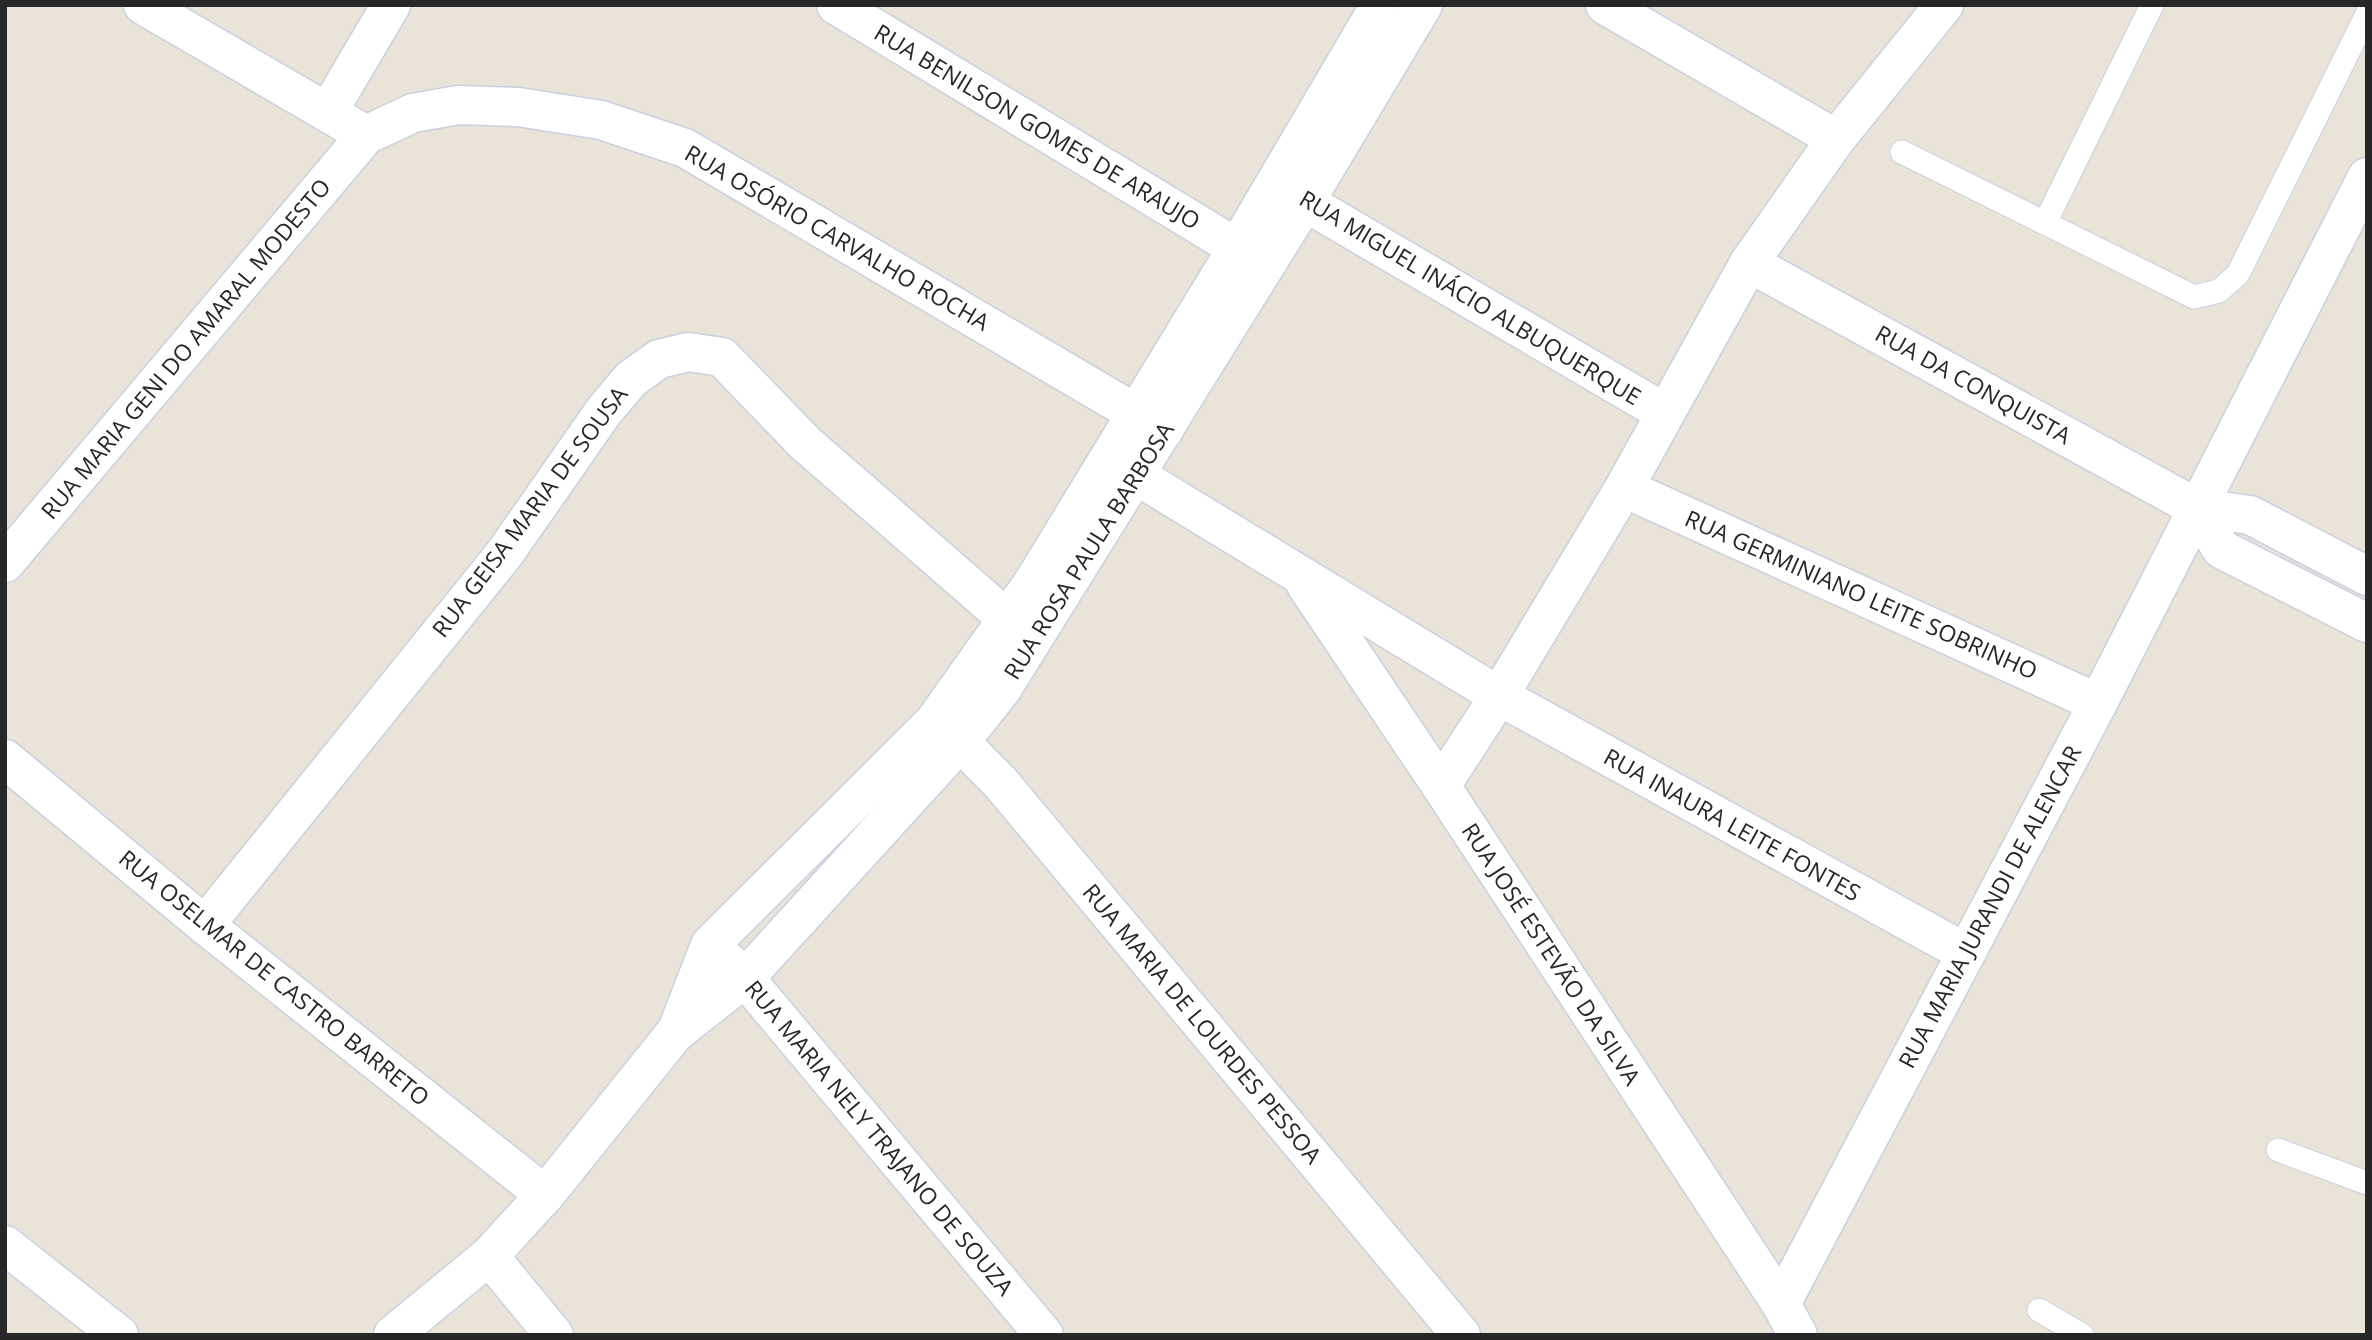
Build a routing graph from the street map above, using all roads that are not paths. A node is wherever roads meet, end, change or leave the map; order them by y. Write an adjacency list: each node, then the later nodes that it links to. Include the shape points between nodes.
1 (143, 5): 10 (street)
2 (391, 5): 10 (street)
3 (836, 5): 17 (street, RUA BENILSON GOMES DE ARAUJO)
4 (1380, 5): 15 (street, RUA ROSA PAULA BARBOSA)
5 (1423, 5): 15 (street, RUA ROSA PAULA BARBOSA)
6 (1605, 5): 12 (street)
7 (1944, 5): 12 (street)
8 (2152, 5): 16 (lane)
9 (2367, 14): 16 (lane, via 2238,274 2219,291 2194,297)
10 (328, 112): 11 (street)
11 (366, 135): 20 (street, RUA OSÓRIO CARVALHO ROCHA, via 413,113 458,105 518,107 601,120 685,148); 24 (street, RUA MARIA GENI DO AMARAL MODESTO)
12 (1836, 139): 18 (street)
13 (1902, 152): 16 (lane)
14 (2367, 177): 23 (street, RUA MARIA JURANDI DE ALENCAR)
15 (1291, 191): 17 (street, RUA ROSA PAULA BARBOSA); 19 (street, RUA MIGUEL INÁCIO ALBUQUERQUE); 20 (street, RUA ROSA PAULA BARBOSA)
16 (2045, 223)
17 (1237, 248): 20 (street, RUA ROSA PAULA BARBOSA)
18 (1749, 263): 19 (street); 23 (street, RUA DA CONQUISTA)
19 (1665, 413): 22 (street)
20 (1150, 421): 21 (street, RUA ROSA PAULA BARBOSA)
21 (1123, 467): 25 (street, RUA INAURA LEITE FONTES); 27 (street, RUA ROSA PAULA BARBOSA); 31 (street, RUA ROSA PAULA BARBOSA, via 1002,690)
22 (1624, 488): 29 (street); 30 (street, RUA GERMINIANO LEITE SOBRINHO)
23 (2197, 508): 26 (street, via 2250,515); 28 (street, via 2221,549); 30 (street, RUA MARIA JURANDI DE ALENCAR)
24 (5, 564)
25 (1300, 576): 29 (street, RUA INAURA LEITE FONTES); 33 (street, RUA JOSÉ ESTEVÃO DA SILVA)
26 (2367, 576)
27 (1006, 618): 31 (street, RUA ROSA PAULA BARBOSA); 34 (street, RUA GEISA MARIA DE SOUSA, via 805,443 722,356 688,352 659,359 631,379 604,411 505,553)
28 (2367, 623)
29 (1499, 696): 33 (street); 36 (street, RUA INAURA LEITE FONTES)
30 (2098, 703): 36 (street, RUA MARIA JURANDI DE ALENCAR)
31 (947, 732): 35 (street, RUA ROSA PAULA BARBOSA); 37 (street, RUA ROSA PAULA BARBOSA); 50 (street, RUA MARIA DE LOURDES PESSOA, via 1000,782)
32 (5, 759): 34 (street, RUA OSELMAR DE CASTRO BARRETO)
33 (1441, 786): 45 (street, RUA JOSÉ ESTEVÃO DA SILVA)
34 (205, 925): 41 (street, RUA OSELMAR DE CASTRO BARRETO)
35 (710, 945): 37 (street, RUA MARIA NELY TRAJANO DE SOUZA); 38 (street, RUA ROSA PAULA BARBOSA)
36 (1966, 953): 45 (street, RUA MARIA JURANDI DE ALENCAR)
37 (745, 978): 38 (street, RUA ROSA PAULA BARBOSA); 49 (street, RUA MARIA NELY TRAJANO DE SOUZA)
38 (675, 1034): 41 (street, RUA ROSA PAULA BARBOSA)
39 (2278, 1150): 40 (lane)
40 (2367, 1183)
41 (545, 1195): 43 (street, RUA ROSA PAULA BARBOSA)
42 (5, 1245): 46 (street)
43 (489, 1256): 47 (street, RUA ROSA PAULA BARBOSA); 48 (street)
44 (2039, 1310): 51 (lane)
45 (1789, 1319)
46 (119, 1335)
47 (393, 1335)
48 (554, 1335)
49 (1044, 1335)
50 (1461, 1335)
51 (2081, 1335)

